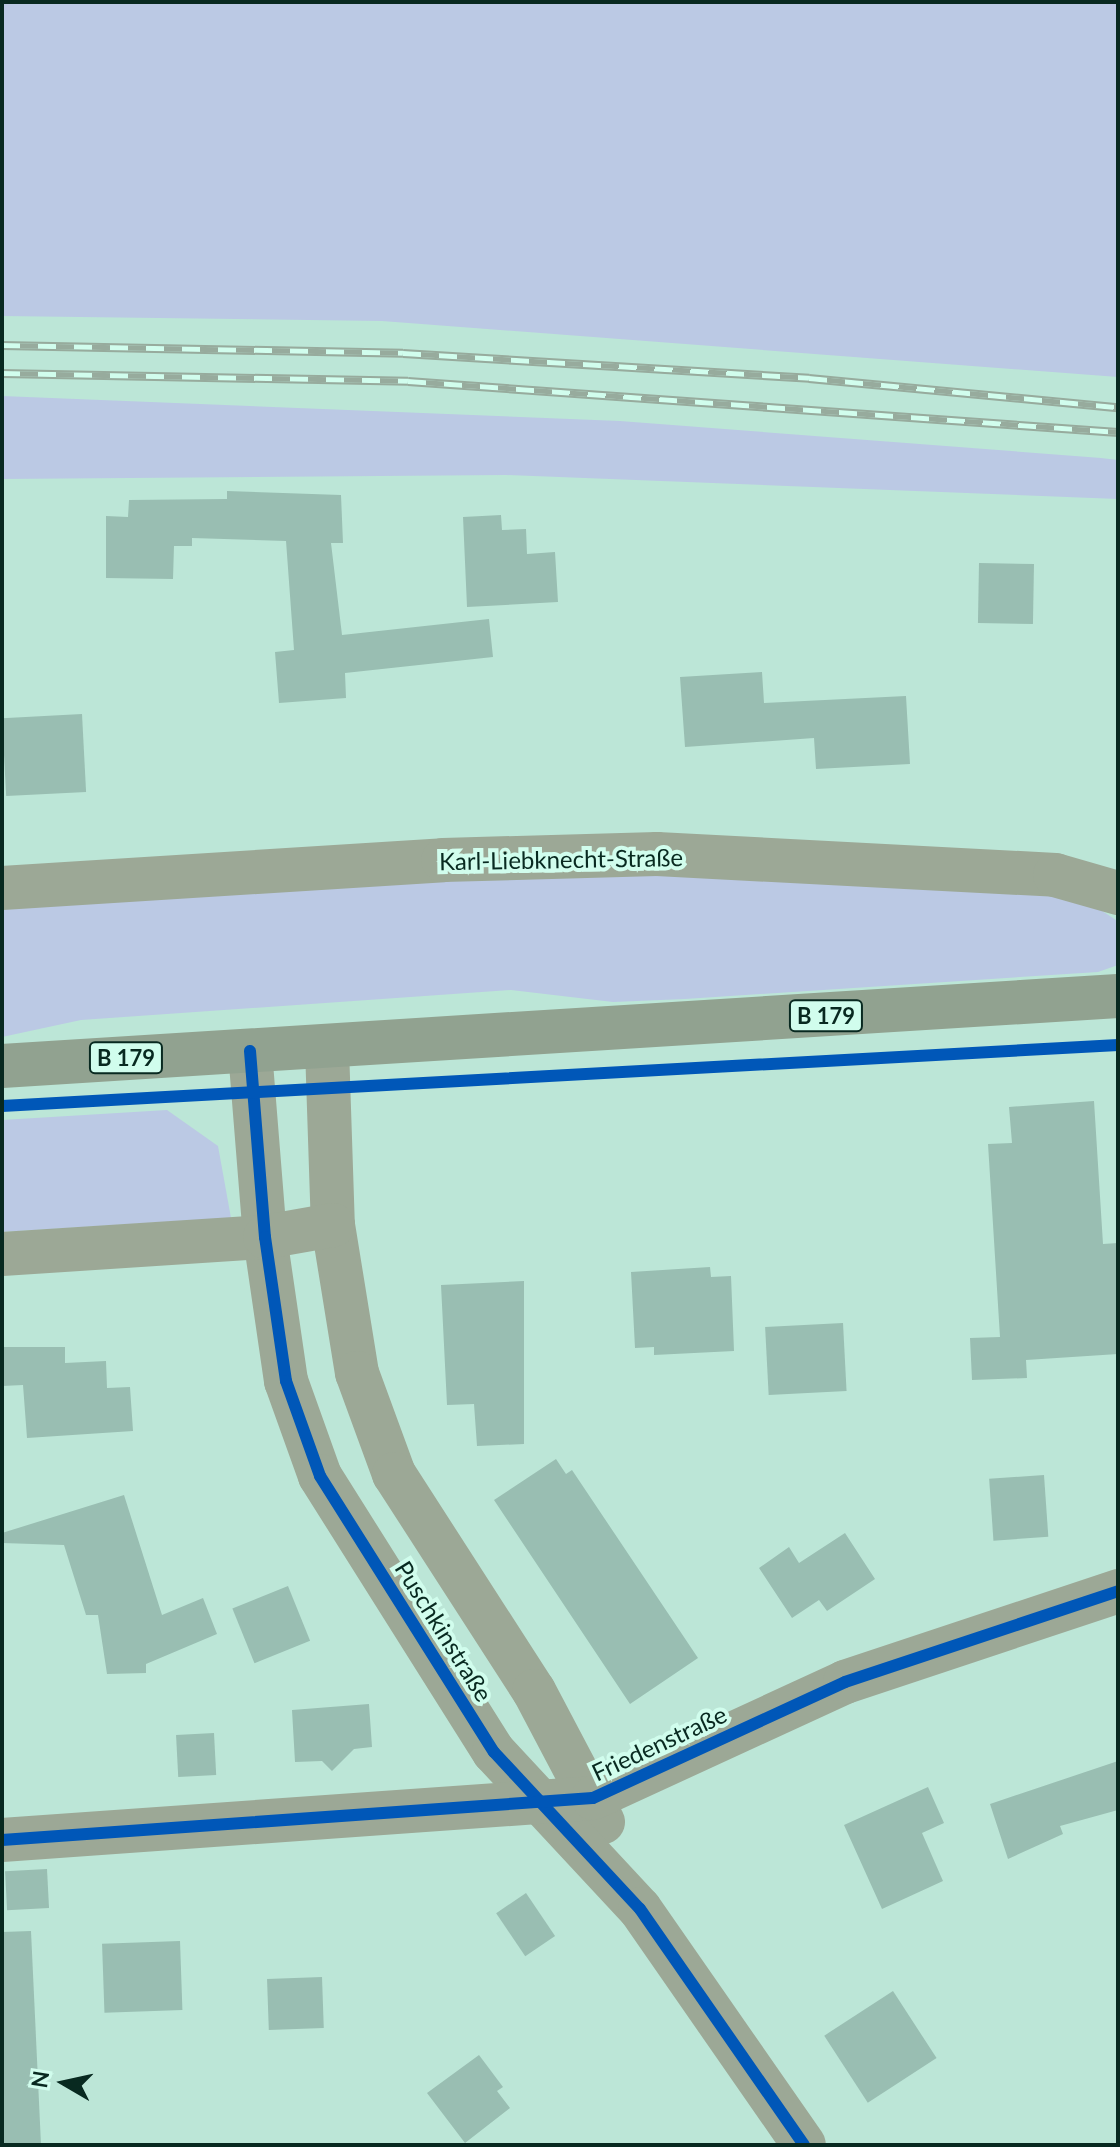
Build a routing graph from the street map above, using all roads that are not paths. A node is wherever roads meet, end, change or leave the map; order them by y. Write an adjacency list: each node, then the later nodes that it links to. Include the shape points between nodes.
1 (2, 888): 2 (street, Karl-Liebknecht-Straße, via 443,860 657,854 1055,875)
2 (1118, 893)
3 (1118, 996): 4 (main road, B 179)
4 (327, 1048): 5 (main road, B 179); 7 (street, Puschkinstraße)
5 (250, 1051): 6 (main road, B 179); 8 (street, Puschkinstraße)
6 (2, 1066)
7 (333, 1225): 8 (street); 11 (street, Puschkinstraße, via 357,1373 394,1474 534,1691)
8 (265, 1237): 9 (street); 12 (street, Puschkinstraße, via 286,1381 320,1476 494,1752)
9 (2, 1254)
10 (1118, 1591): 11 (street, Friedenstraße, via 845,1682)
11 (593, 1798): 12 (street, Friedenstraße); 14 (street, Puschkinstraße)
12 (544, 1802): 13 (street, Friedenstraße); 14 (street, Puschkinstraße)
13 (2, 1840)
14 (640, 1909): 15 (street, Puschkinstraße)
15 (804, 2145)

